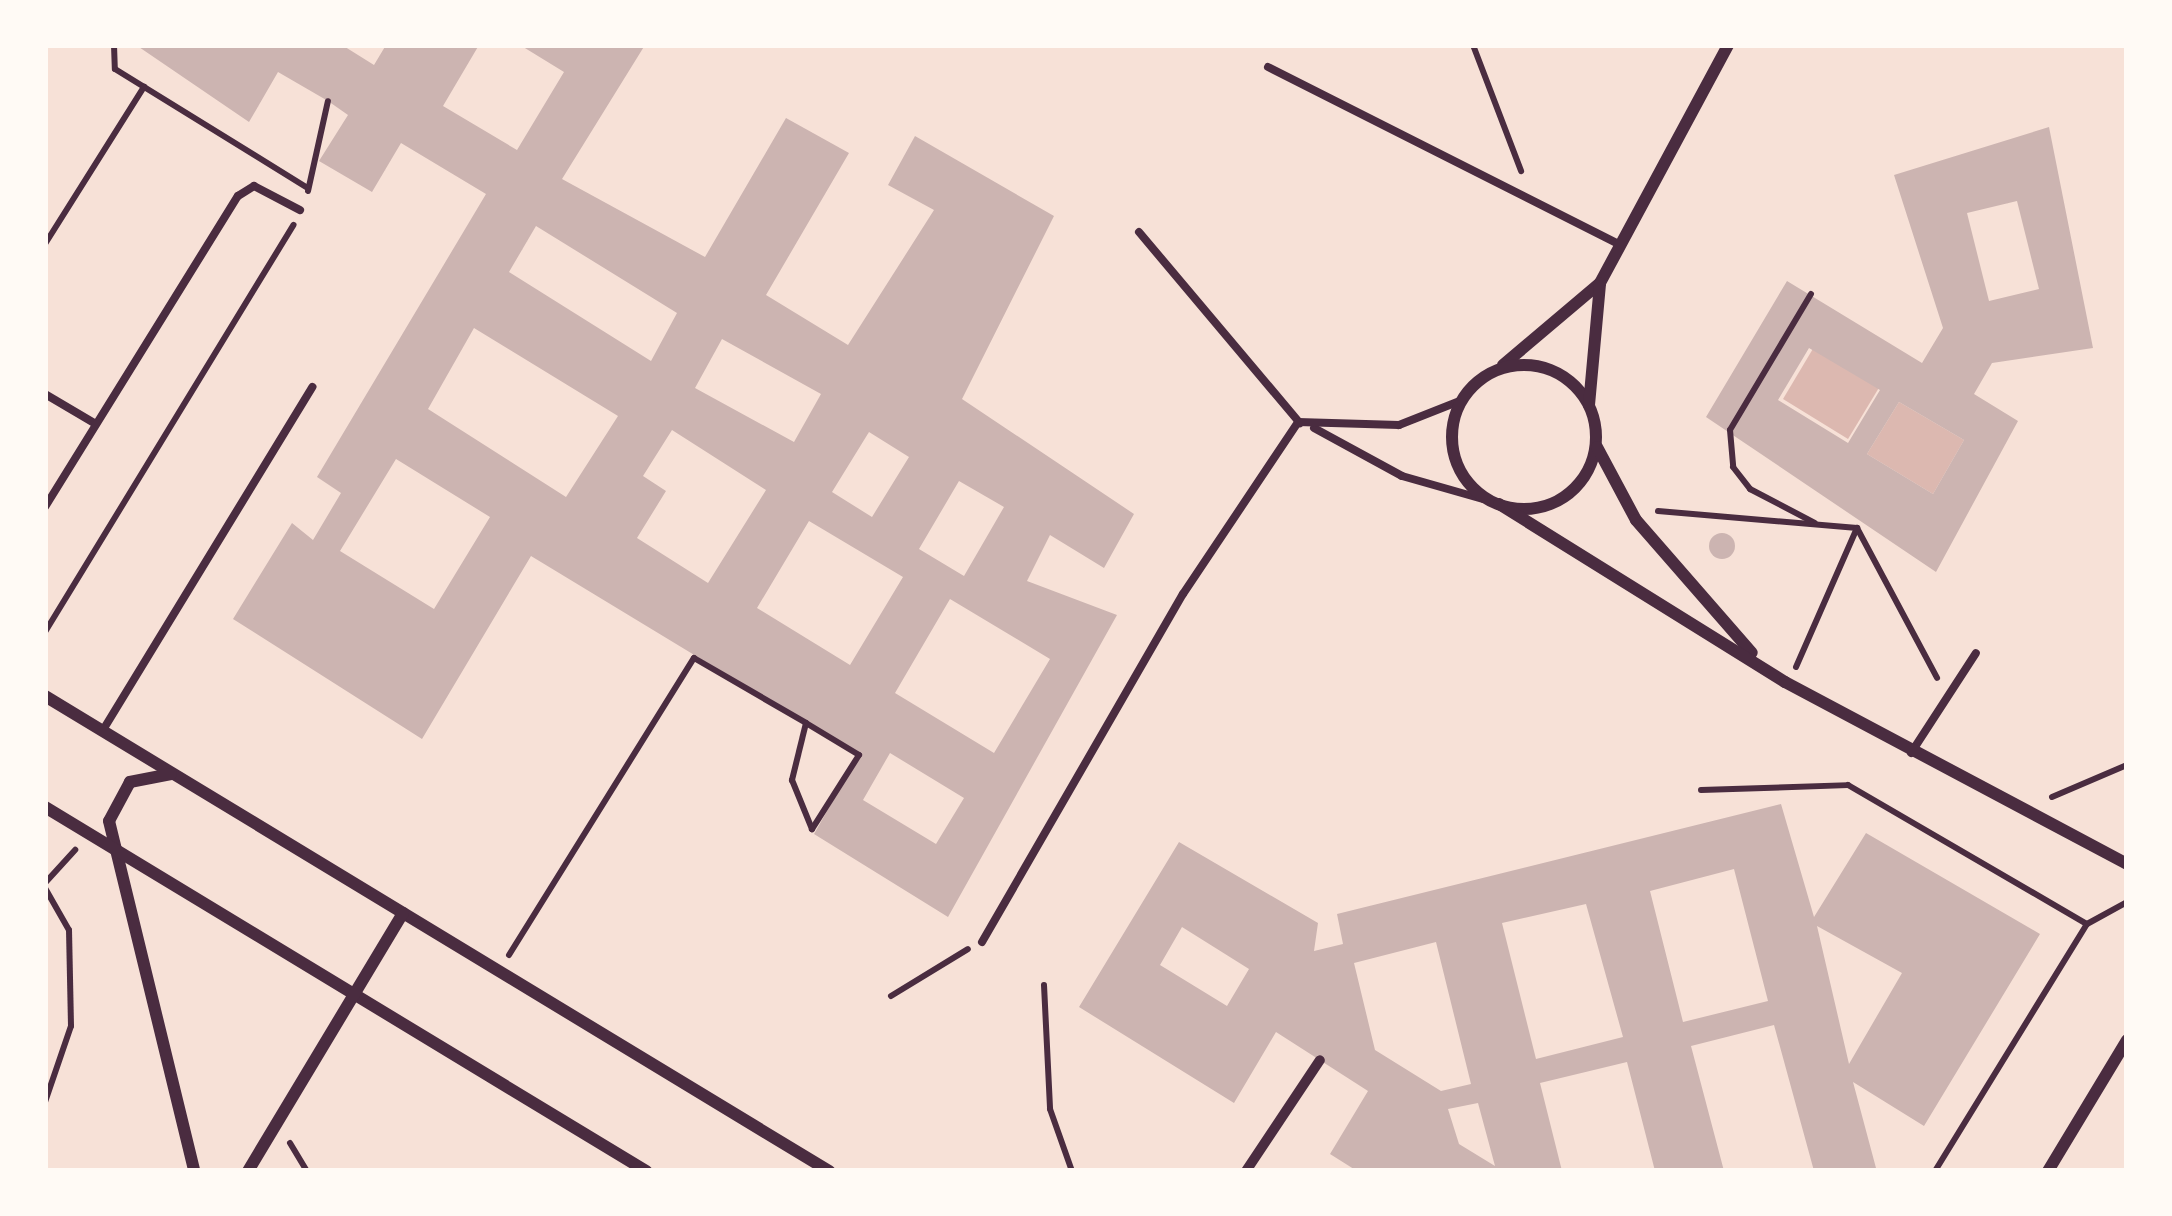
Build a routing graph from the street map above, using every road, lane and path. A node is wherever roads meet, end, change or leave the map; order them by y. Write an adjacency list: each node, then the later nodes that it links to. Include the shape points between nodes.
1 (114, 45): 5 (path, via 115,69)
2 (1472, 45): 7 (path)
3 (1728, 45): 11 (street)
4 (1268, 67): 7 (lane)
5 (145, 87): 6 (path); 10 (path)
6 (309, 189)
7 (1532, 199): 11 (lane)
8 (300, 210): 21 (lane, via 254,186 238,196)
9 (1139, 232): 20 (lane)
10 (45, 244)
11 (1621, 245): 13 (street)
12 (270, 274): 29 (path)
13 (1600, 284): 15 (street); 19 (street)
14 (1810, 294): 26 (path, via 1730,430 1732,467 1750,489)
15 (1498, 369): 18 (street); 19 (street, via 1560,374)
16 (312, 387): 36 (lane)
17 (45, 394): 21 (lane)
18 (1462, 400): 20 (lane, via 1399,425); 23 (street, via 1456,461)
19 (1589, 405): 22 (street)
20 (1298, 422): 23 (lane, via 1402,476); 50 (lane, via 1183,594)
21 (96, 424): 25 (lane)
22 (1597, 447): 24 (street, via 1564,497); 28 (street)
23 (1484, 499): 24 (street)
24 (1499, 504): 31 (street)
25 (45, 507)
26 (1815, 524): 27 (path); 28 (path, via 1650,510)
27 (1857, 528): 32 (path, via 1816,639); 33 (path)
28 (1668, 563): 31 (street)
29 (45, 632)
30 (1976, 653): 33 (lane)
31 (1764, 668): 32 (street)
32 (1785, 682): 37 (street)
33 (1943, 694): 37 (lane)
34 (45, 696): 36 (street)
35 (806, 724): 35 (path, via 792,780 812,829 859,755); 51 (path, via 694,658)
36 (103, 731): 39 (street)
37 (1910, 754): 42 (street)
38 (2127, 765): 42 (path)
39 (173, 774): 44 (street, via 130,782 116,799); 48 (street)
40 (1701, 790): 49 (path, via 1849,785)
41 (45, 807): 43 (street)
42 (2021, 812): 45 (street)
43 (90, 834): 44 (street); 46 (path)
44 (111, 846): 53 (street); 58 (street)
45 (2127, 865)
46 (45, 886): 57 (path, via 69,930 71,1026)
47 (2127, 902): 49 (path)
48 (403, 913): 51 (street); 53 (street)
49 (2087, 924): 64 (path)
50 (982, 942): 54 (path)
51 (500, 969): 61 (street)
52 (1044, 985): 62 (path, via 1050,1109)
53 (354, 994): 59 (street); 60 (street)
54 (891, 996)
55 (2127, 1040): 65 (street)
56 (1320, 1060): 63 (street)
57 (45, 1102)
58 (194, 1171)
59 (248, 1171)
60 (646, 1171)
61 (829, 1171)
62 (1072, 1171)
63 (1246, 1171)
64 (1935, 1171)
65 (2048, 1171)

